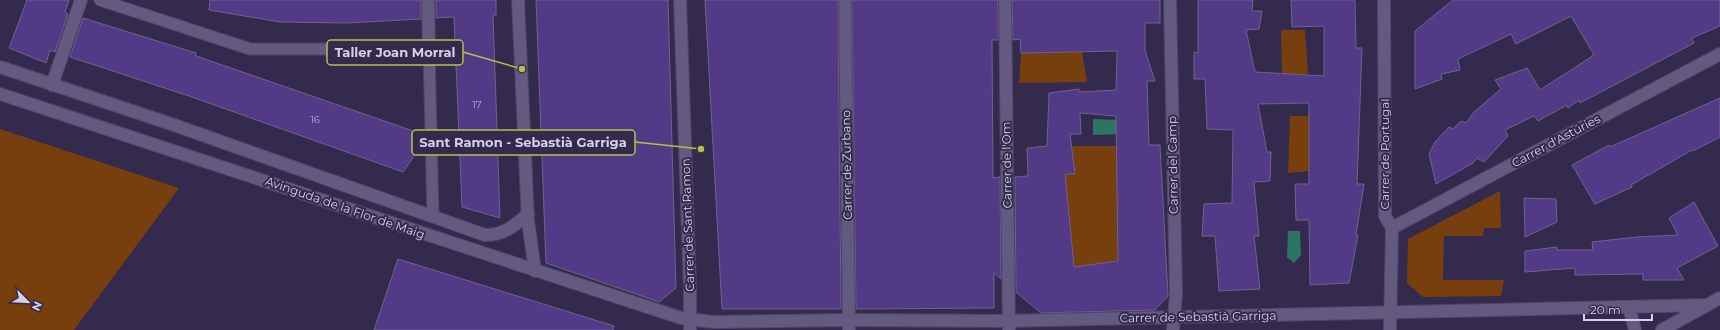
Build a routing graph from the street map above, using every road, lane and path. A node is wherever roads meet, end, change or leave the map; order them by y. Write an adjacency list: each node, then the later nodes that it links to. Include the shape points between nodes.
1 (81, 0): 13 (street)
2 (100, 0): 10 (lane, via 250,49)
3 (428, 0): 10 (street)
4 (518, 0): 15 (street)
5 (680, 0): 24 (street, Carrer de Sant Ramon)
6 (845, 0): 25 (street, Carrer de Zurbano)
7 (1005, 0): 26 (street, Carrer de l'Om)
8 (1170, 0): 23 (street, Carrer del Camp, via 1176,294)
9 (1384, 0): 17 (street, Carrer de Portugal, via 1385,216)
10 (429, 49): 16 (lane)
11 (1720, 54): 17 (street, Carrer d'Astúries)
12 (0, 67): 13 (street, Avinguda de la Flor de Maig)
13 (52, 84): 16 (street, Avinguda de la Flor de Maig)
14 (0, 94): 18 (street, Avinguda de la Flor de Maig)
15 (528, 214): 16 (street, Avinguda de la Flor de Maig, via 510,230 496,235 485,235); 18 (street)
16 (433, 217)
17 (1392, 228): 22 (street, Carrer de Portugal)
18 (535, 272): 24 (street, Avinguda de la Flor de Maig, via 681,318)
19 (1720, 298): 20 (street)
20 (1706, 305): 21 (street, Carrer de Sebastià Garriga); 29 (street)
21 (1629, 307): 22 (street, Carrer de Sebastià Garriga); 28 (street)
22 (1390, 312): 23 (street, Carrer de Sebastià Garriga); 27 (street, Carrer de Portugal)
23 (1173, 324): 26 (street, Carrer de Sebastià Garriga)
24 (690, 325): 25 (street, Carrer de Sebastià Garriga, via 713,322)
25 (849, 325): 26 (street, Carrer de Sebastià Garriga)
26 (1009, 325)
27 (1390, 330)
28 (1635, 330)
29 (1662, 330)

